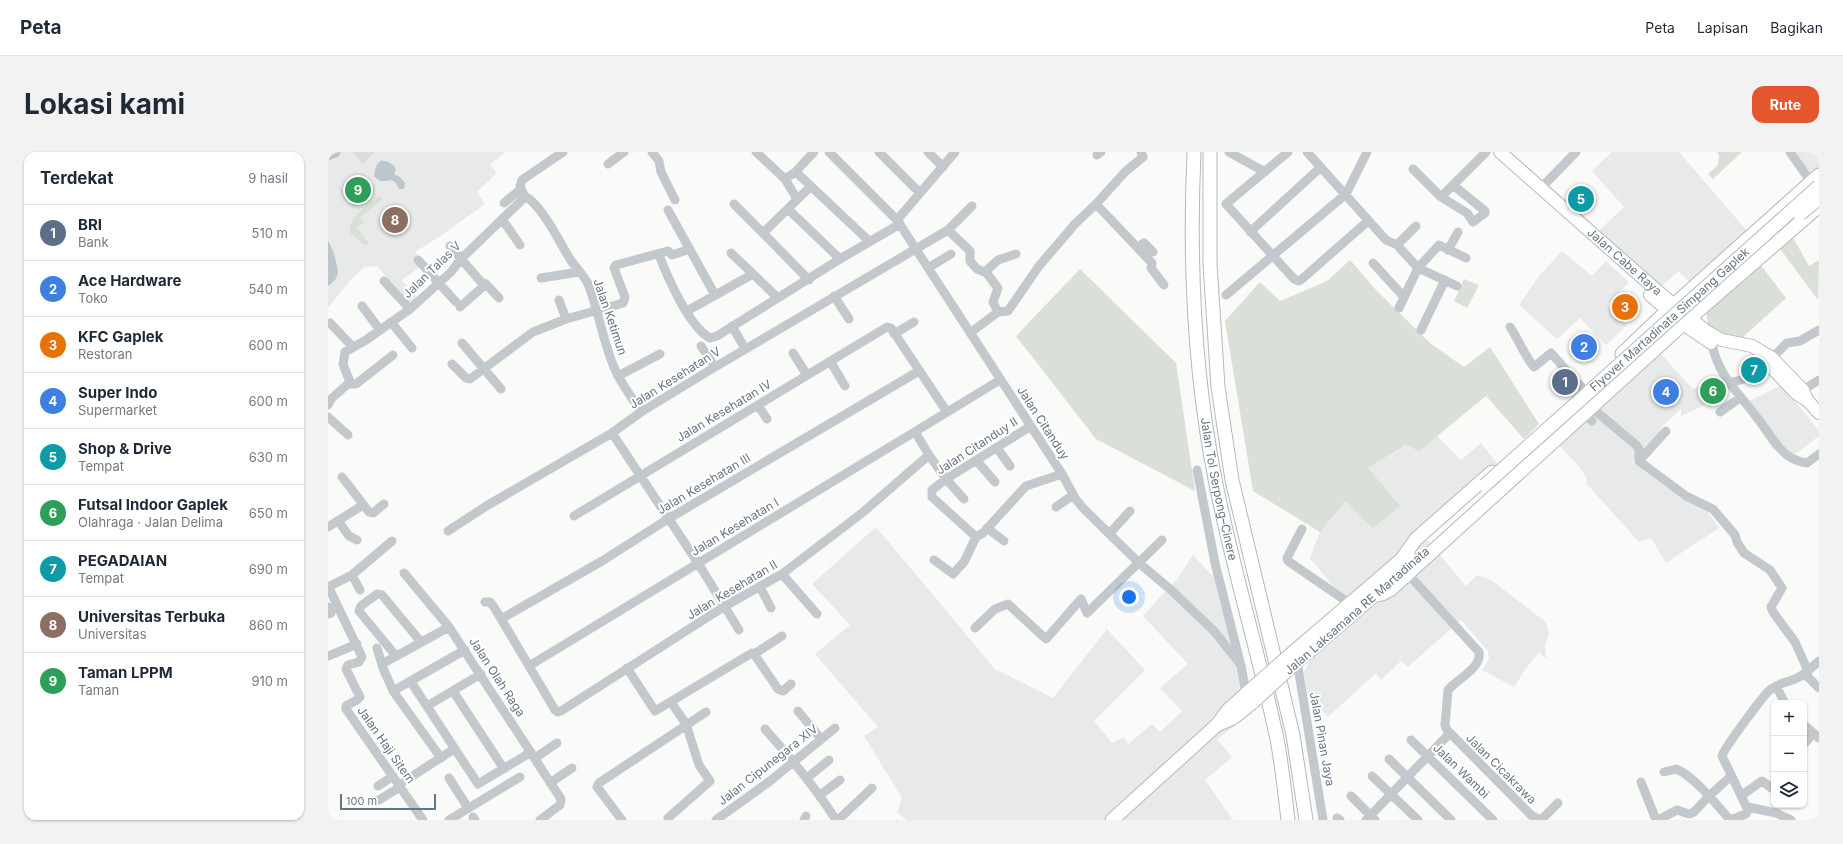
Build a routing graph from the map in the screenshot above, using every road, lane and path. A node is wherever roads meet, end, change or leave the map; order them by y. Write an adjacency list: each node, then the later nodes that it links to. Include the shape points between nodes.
1 (563, 152): 21 (street, Jalan Talas V)
2 (624, 152): 22 (street)
3 (652, 152): 39 (street, via 659,161 662,174)
4 (756, 152): 28 (street)
5 (814, 152): 26 (street)
6 (829, 152): 49 (street, Jalan Citanduy)
7 (879, 152): 34 (street)
8 (928, 152): 23 (street)
9 (955, 152): 23 (street)
10 (1141, 152): 42 (street, via 1143,157 1125,172)
11 (1194, 152): 297 (highway, Jalan Tol Serpong–Cinere, via 1192,265 1201,393 1216,484 1277,740)
12 (1210, 152): 298 (highway, Jalan Tol Serpong–Cinere, via 1212,323 1219,395 1232,480 1293,735)
13 (1229, 152): 27 (street)
14 (1288, 152): 27 (street)
15 (1307, 152): 24 (street)
16 (1367, 152): 35 (street)
17 (1486, 152): 30 (street)
18 (1576, 152): 32 (street)
19 (1790, 152): 29 (street)
20 (1502, 153): 32 (main road, Jalan Cabe Raya)
21 (549, 156): 33 (street, Jalan Talas V, via 522,180 520,183)
22 (608, 164)
23 (943, 167): 34 (street)
24 (1321, 167): 35 (street); 52 (street)
25 (1413, 169): 36 (street)
26 (797, 172): 28 (street); 31 (street)
27 (1265, 172): 52 (street, via 1226,204)
28 (785, 179): 38 (street)
29 (1816, 181): 87 (highway); 172 (highway, Flyover Martadinata Simpang Gaplek, bridge)
30 (1453, 185): 36 (street); 36 (street, via 1484,210 1484,213 1473,222 1468,213)
31 (811, 186): 38 (street); 55 (street)
32 (1541, 188): 98 (main road, Jalan Cabe Raya, via 1562,213)
33 (523, 192): 40 (street); 47 (street, Jalan Talas V); 76 (street, Jalan Ketimun, via 555,232)
34 (920, 193): 49 (street)
35 (1346, 194): 48 (street); 68 (street)
36 (1441, 197)
37 (1819, 198): 172 (highway, Flyover Martadinata Simpang Gaplek, bridge, via 1682,315 1623,372)
38 (797, 199): 45 (street)
39 (675, 200)
40 (504, 203)
41 (734, 204): 54 (street)
42 (1096, 204): 59 (street); 102 (street, via 1042,262 1012,307 1005,312)
43 (972, 206): 51 (street, Jalan Kesehatan V)
44 (1819, 206): 96 (highway)
45 (788, 209): 54 (street); 71 (street)
46 (668, 210): 61 (street)
47 (502, 219): 56 (street); 70 (street, Jalan Talas V)
48 (1368, 221): 57 (street, via 1386,240); 68 (street, via 1299,281 1294,280)
49 (898, 222): 55 (street); 60 (street, Jalan Citanduy)
50 (1416, 226): 57 (street)
51 (948, 230): 60 (street, Jalan Kesehatan V); 77 (street, via 972,253 970,261 977,270)
52 (1250, 232): 68 (street)
53 (1458, 232): 62 (street)
54 (763, 233): 80 (street)
55 (869, 242): 71 (street)
56 (520, 245)
57 (1396, 245): 75 (street)
58 (450, 246): 70 (street)
59 (1138, 247): 63 (street, via 1144,244); 85 (street, via 1152,263 1150,268)
60 (916, 248): 74 (street, Jalan Citanduy); 90 (street, Jalan Kesehatan V)
61 (690, 249): 65 (street, via 672,255 668,251); 88 (street)
62 (1448, 250): 69 (street); 75 (street, via 1439,246)
63 (1153, 252)
64 (731, 253): 78 (street)
65 (659, 254): 100 (street, via 616,265 614,268 625,300 623,303); 101 (street)
66 (951, 254): 74 (street)
67 (1016, 254): 77 (street, via 993,263)
68 (1273, 256): 89 (street)
69 (1466, 258)
70 (461, 259): 83 (street, Jalan Talas V); 84 (street)
71 (840, 259): 80 (street)
72 (418, 260): 83 (street)
73 (1373, 263): 91 (street)
74 (928, 268): 116 (street, Jalan Citanduy)
75 (1418, 268): 81 (street); 91 (street)
76 (579, 272): 79 (street); 100 (street, Jalan Ketimun, via 587,282)
77 (987, 273): 102 (street, via 998,288 993,302)
78 (753, 274): 88 (street); 93 (street)
79 (540, 278)
80 (809, 280): 93 (street)
81 (1445, 280): 86 (street); 113 (street)
82 (384, 281): 99 (street)
83 (440, 282): 84 (street, via 458,305); 99 (street, Jalan Talas V)
84 (486, 284): 92 (street)
85 (1164, 285)
86 (1457, 286)
87 (1690, 290): 96 (highway, via 1692,297); 98 (highway)
88 (715, 295): 101 (street)
89 (1226, 295)
90 (834, 296): 104 (street); 131 (street, Jalan Kesehatan V)
91 (1404, 297): 97 (street)
92 (498, 298)
93 (778, 298): 110 (street)
94 (559, 300): 103 (street)
95 (362, 306): 112 (street)
96 (1703, 306): 105 (highway); 115 (main road, via 1702,316)
97 (1399, 308)
98 (1671, 308): 105 (main road, Jalan Cabe Raya); 109 (highway)
99 (410, 309): 106 (street, Jalan Talas V)
100 (596, 310): 103 (street); 135 (street, Jalan Ketimun)
101 (687, 311): 110 (street, via 710,338)
102 (998, 312): 116 (street)
103 (566, 319): 132 (street, via 533,332)
104 (849, 319)
105 (1687, 320): 115 (main road); 118 (highway); 120 (main road)
106 (391, 322): 112 (street, Jalan Talas V); 124 (street)
107 (914, 322): 117 (street)
108 (330, 323): 123 (street)
109 (1655, 323): 118 (highway, via 1662,324); 143 (highway)
110 (732, 326): 122 (street)
111 (1510, 327): 143 (street, via 1525,356 1534,367 1551,353)
112 (380, 330): 123 (street, Jalan Talas V)
113 (1421, 330)
114 (1819, 330): 129 (street, via 1800,341 1787,343)
115 (1706, 331): 129 (main road, via 1722,340 1752,346)
116 (970, 333): 137 (street, Jalan Citanduy)
117 (894, 334): 128 (street, Jalan Kesehatan IV, via 891,328 887,327); 133 (street)
118 (1668, 338): 151 (highway)
119 (462, 343): 132 (street)
120 (1712, 343): 129 (main road, via 1744,350); 139 (street, via 1717,363)
121 (701, 346): 131 (street)
122 (743, 346)
123 (353, 347): 140 (street, Jalan Talas V, via 345,352 343,360 350,381)
124 (412, 348)
125 (793, 353): 134 (street)
126 (660, 354): 135 (street)
127 (393, 355): 140 (street, via 356,384)
128 (830, 361): 134 (street, Jalan Kesehatan IV); 141 (street)
129 (1769, 361): 144 (main road)
130 (452, 364): 132 (street, via 468,379)
131 (715, 366): 148 (street, Jalan Kesehatan V)
132 (484, 368): 142 (street)
133 (919, 371): 149 (street); 180 (street, Jalan Kesehatan III)
134 (807, 375): 147 (street, Jalan Kesehatan IV)
135 (618, 376): 148 (street, Jalan Ketimun)
136 (1748, 378): 139 (street)
137 (1000, 380): 149 (street, Jalan Kesehatan I); 155 (street, Jalan Citanduy)
138 (1819, 380): 144 (street)
139 (1729, 383): 145 (street)
140 (348, 384): 146 (street)
141 (845, 386)
142 (501, 389)
143 (1584, 390): 193 (highway, via 1416,539)
144 (1802, 394): 152 (main road)
145 (1741, 397): 150 (street); 161 (street, via 1779,448 1788,456 1804,463 1810,462)
146 (329, 400)
147 (758, 405): 154 (street); 168 (street, Jalan Kesehatan IV)
148 (641, 412): 158 (street, Jalan Kesehatan V)
149 (947, 412): 157 (street, Jalan Kesehatan I)
150 (1720, 412)
151 (1590, 414): 164 (street, via 1636,445); 196 (highway)
152 (1819, 414)
153 (328, 417): 159 (street)
154 (767, 419)
155 (1031, 426): 160 (street, Jalan Citanduy II); 167 (street, Jalan Citanduy)
156 (1666, 431): 164 (street)
157 (915, 432): 162 (street); 194 (street, Jalan Kesehatan I)
158 (612, 433): 168 (street); 185 (street, Jalan Kesehatan V)
159 (348, 435)
160 (997, 448): 163 (street, Jalan Citanduy II); 165 (street)
161 (1819, 454)
162 (929, 455): 170 (street); 198 (street, Jalan Kesehatan II, via 862,512)
163 (976, 460): 170 (street, Jalan Citanduy II); 171 (street)
164 (1639, 461): 230 (street, via 1686,496 1713,509 1735,535 1744,553 1772,573 1782,588 1771,607 1795,642)
165 (1010, 466)
166 (1197, 470): 227 (street, via 1215,564)
167 (1062, 474): 173 (street, Jalan Citanduy); 183 (street, via 1026,486)
168 (640, 475): 179 (street, Jalan Kesehatan IV); 180 (street)
169 (342, 477): 176 (street)
170 (946, 479): 174 (street); 187 (street, Jalan Citanduy II, via 932,490 932,497)
171 (995, 482)
172 (1488, 488): 193 (highway, Jalan Laksamana RE Martadinata); 203 (highway, Jalan Laksamana RE Martadinata, via 1415,561)
173 (1073, 495): 177 (street); 186 (street, Jalan Citanduy)
174 (964, 498)
175 (384, 504): 176 (street, via 372,513)
176 (364, 505): 181 (street)
177 (1056, 507)
178 (1130, 511): 186 (street)
179 (574, 516)
180 (668, 519): 194 (street); 211 (street, Jalan Kesehatan III, via 602,561)
181 (339, 522): 182 (street); 188 (street, via 349,536)
182 (328, 527)
183 (988, 528): 187 (street); 191 (street)
184 (1302, 529): 205 (street, via 1287,558 1288,561)
185 (448, 531)
186 (1110, 533): 195 (street, Jalan Citanduy)
187 (976, 537): 192 (street, via 964,562 953,574)
188 (357, 540)
189 (392, 540): 199 (street)
190 (1162, 540): 195 (street)
191 (1004, 541)
192 (934, 560)
193 (1401, 560): 205 (highway, Jalan Laksamana RE Martadinata)
194 (698, 563): 206 (street); 228 (street, Jalan Kesehatan I)
195 (1139, 563): 213 (street, via 1087,613 1081,599 1046,639 1008,604 995,609); 227 (street, Jalan Citanduy, via 1207,624)
196 (1410, 572): 203 (highway, via 1390,590); 248 (street, via 1485,654 1484,663 1455,688 1448,704 1445,725)
197 (404, 573): 212 (street, Jalan Olah Raga)
198 (782, 574): 201 (street, Jalan Kesehatan II); 210 (street)
199 (352, 575): 200 (street); 202 (street)
200 (328, 586): 217 (street, Jalan Haji Sitem)
201 (760, 587): 206 (street, Jalan Kesehatan II); 208 (street)
202 (360, 590)
203 (1374, 595): 218 (highway, Jalan Laksamana RE Martadinata)
204 (485, 602): 211 (street, via 491,603)
205 (1349, 604): 218 (highway, Jalan Laksamana RE Martadinata)
206 (726, 606): 214 (street); 229 (street, Jalan Kesehatan II)
207 (328, 607): 209 (street, via 331,613)
208 (771, 608)
209 (328, 614)
210 (817, 614)
211 (501, 619): 228 (street)
212 (450, 627): 216 (street); 220 (street, Jalan Olah Raga)
213 (975, 628)
214 (739, 630)
215 (782, 636): 221 (street)
216 (421, 642): 223 (street); 223 (street, via 382,595 377,594 361,606 359,611)
217 (357, 644): 222 (street); 264 (street, Jalan Haji Sitem, via 361,660 348,665 346,669 360,697 346,708)
218 (1311, 644): 224 (highway, Jalan Laksamana RE Martadinata)
219 (376, 648): 226 (street)
220 (465, 650): 231 (street, Jalan Olah Raga); 232 (street)
221 (754, 654): 233 (street, via 778,690 783,691); 240 (street)
222 (328, 656)
223 (396, 656): 226 (street)
224 (1293, 661): 238 (highway, Jalan Laksamana RE Martadinata, bridge); 299 (street, Jalan Pinan Jaya)
225 (1819, 661): 230 (street)
226 (382, 664): 236 (street)
227 (1241, 665): 238 (street, Jalan Citanduy)
228 (529, 666): 229 (street, Jalan Kesehatan II, via 558,712)
229 (627, 668): 240 (street, via 655,711)
230 (1806, 672): 234 (street); 235 (street)
231 (481, 674): 237 (street); 255 (street, Jalan Olah Raga)
232 (411, 682): 236 (street); 241 (street)
233 (792, 684)
234 (1776, 686): 239 (street); 266 (street, via 1760,700 1722,752)
235 (1819, 688)
236 (393, 691): 257 (street)
237 (453, 691): 241 (street); 262 (street)
238 (1248, 696): 296 (highway, Jalan Laksamana RE Martadinata, via 1233,718 1218,724)
239 (1783, 700)
240 (671, 702): 244 (street)
241 (427, 706): 254 (street)
242 (798, 711): 250 (street)
243 (706, 712): 244 (street)
244 (686, 724): 292 (street, via 597,784); 293 (street, via 699,765 710,781)
245 (835, 728): 250 (street, Jalan Cipunegara XIV)
246 (1807, 728): 249 (street)
247 (765, 729): 260 (street)
248 (1449, 734): 256 (street); 287 (street, Jalan Cicakrawa)
249 (1816, 736): 252 (street)
250 (822, 739): 260 (street, Jalan Cipunegara XIV)
251 (1411, 740): 256 (street, Jalan Wambi)
252 (1807, 742)
253 (557, 743): 255 (street)
254 (454, 749): 257 (street); 262 (street, via 478,784)
255 (533, 755): 262 (street); 273 (street, Jalan Olah Raga)
256 (1428, 756): 267 (street); 302 (street, Jalan Wambi)
257 (441, 758): 274 (street)
258 (1389, 759): 267 (street)
259 (829, 760): 270 (street)
260 (794, 762): 270 (street); 294 (street, Jalan Cipunegara XIV)
261 (572, 768): 273 (street)
262 (504, 769)
263 (1664, 772): 282 (street, via 1671,769 1679,770)
264 (393, 776): 274 (street, Jalan Haji Sitem); 275 (street)
265 (1372, 776): 279 (street)
266 (1731, 776): 280 (street); 282 (street)
267 (1408, 777): 279 (street); 301 (street)
268 (449, 778): 286 (street)
269 (520, 778): 286 (street)
270 (807, 778): 278 (street)
271 (840, 780): 278 (street)
272 (1641, 782): 304 (street)
273 (550, 783): 291 (street, Jalan Olah Raga, via 561,800 560,806)
274 (402, 784): 283 (street); 289 (street, Jalan Haji Sitem)
275 (378, 786)
276 (872, 788): 295 (street)
277 (1771, 788): 280 (street, via 1762,781)
278 (820, 795): 295 (street)
279 (1391, 795): 288 (street); 300 (street)
280 (1742, 795): 285 (street)
281 (1351, 796): 288 (street)
282 (1709, 796): 304 (street, via 1692,813 1677,810); 305 (street)
283 (379, 800)
284 (1558, 803): 303 (street)
285 (1748, 807): 305 (street, via 1746,814); 306 (street, via 1776,813)
286 (468, 808): 290 (street)
287 (1528, 817): 303 (street, Jalan Cicakrawa)
288 (1371, 818)
289 (423, 820)
290 (450, 820)
291 (540, 820)
292 (622, 820)
293 (668, 820)
294 (716, 820)
295 (837, 820)
296 (1112, 820)
297 (1288, 820)
298 (1306, 820)
299 (1323, 820)
300 (1418, 820)
301 (1451, 820)
302 (1493, 820)
303 (1540, 820)
304 (1659, 820)
305 (1730, 820)
306 (1791, 820)

